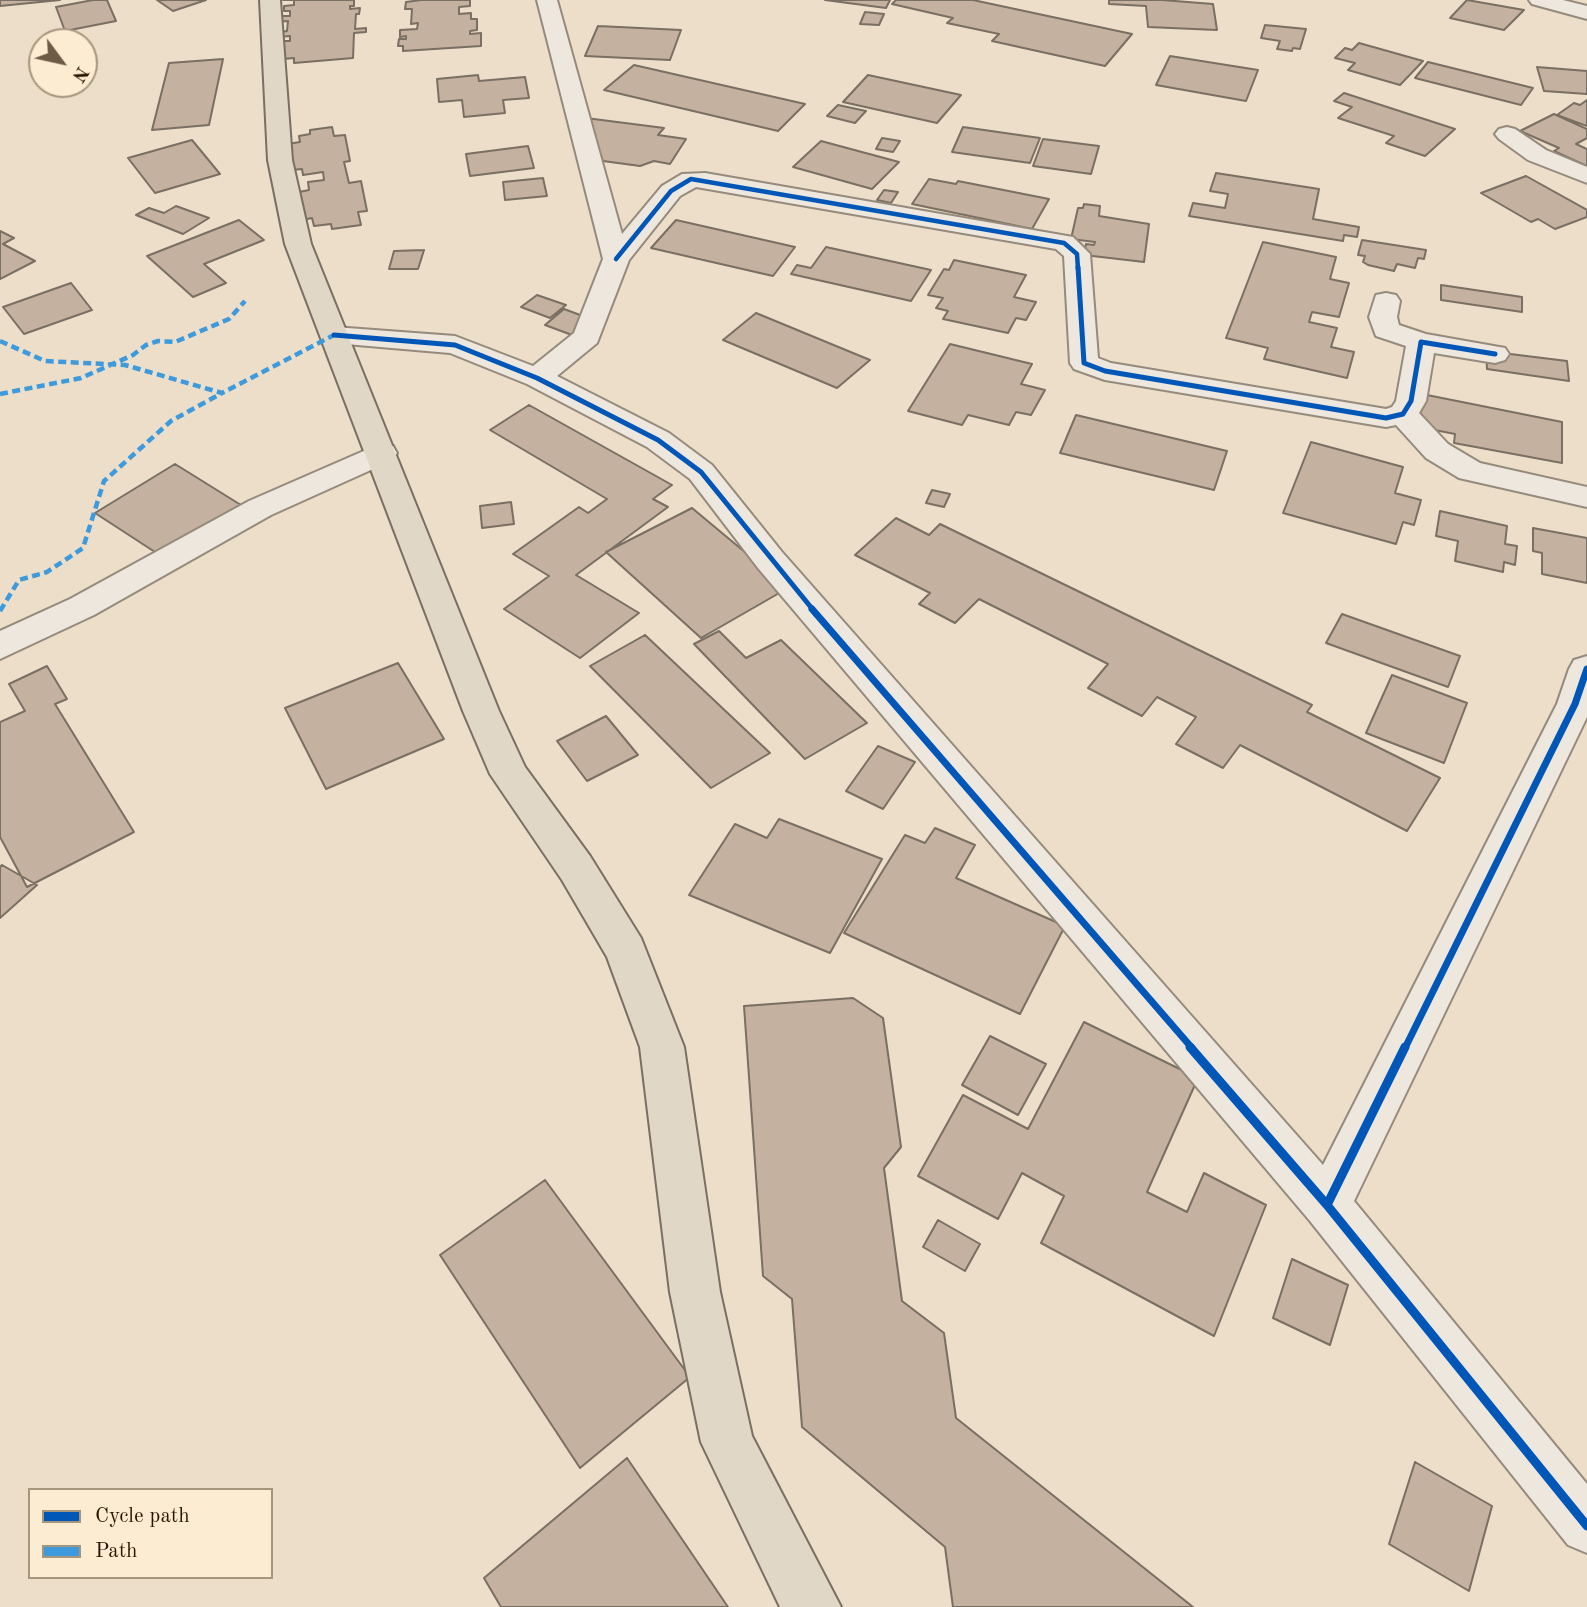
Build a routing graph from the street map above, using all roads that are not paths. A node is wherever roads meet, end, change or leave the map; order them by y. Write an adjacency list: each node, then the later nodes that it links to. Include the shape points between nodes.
1 (270, 0): 9 (main road, via 280,160 298,244)
2 (547, 0): 7 (street)
3 (1539, 0): 4 (street)
4 (1587, 13)
5 (1507, 134): 6 (street, via 1537,155)
6 (1587, 176)
7 (616, 259): 12 (street, via 587,337); 13 (street, via 671,191 691,179 1064,243 1077,254 1084,363 1135,377 1346,412 1386,418)
8 (1386, 301): 10 (street, via 1386,330)
9 (334, 334): 12 (street, via 455,345); 14 (main road)
10 (1421, 342): 11 (street); 13 (street, via 1411,401)
11 (1495, 354)
12 (537, 378): 18 (street, via 658,440 701,472 770,560)
13 (1403, 414): 15 (street, via 1437,451 1470,471)
14 (382, 453): 16 (street, via 260,508 82,607); 20 (main road, via 509,774 576,868 626,951 662,1047 695,1292 727,1442)
15 (1587, 497)
16 (0, 646)
17 (1587, 669): 18 (street, via 1575,704)
18 (1327, 1205): 19 (street)
19 (1587, 1526)
20 (813, 1607)

